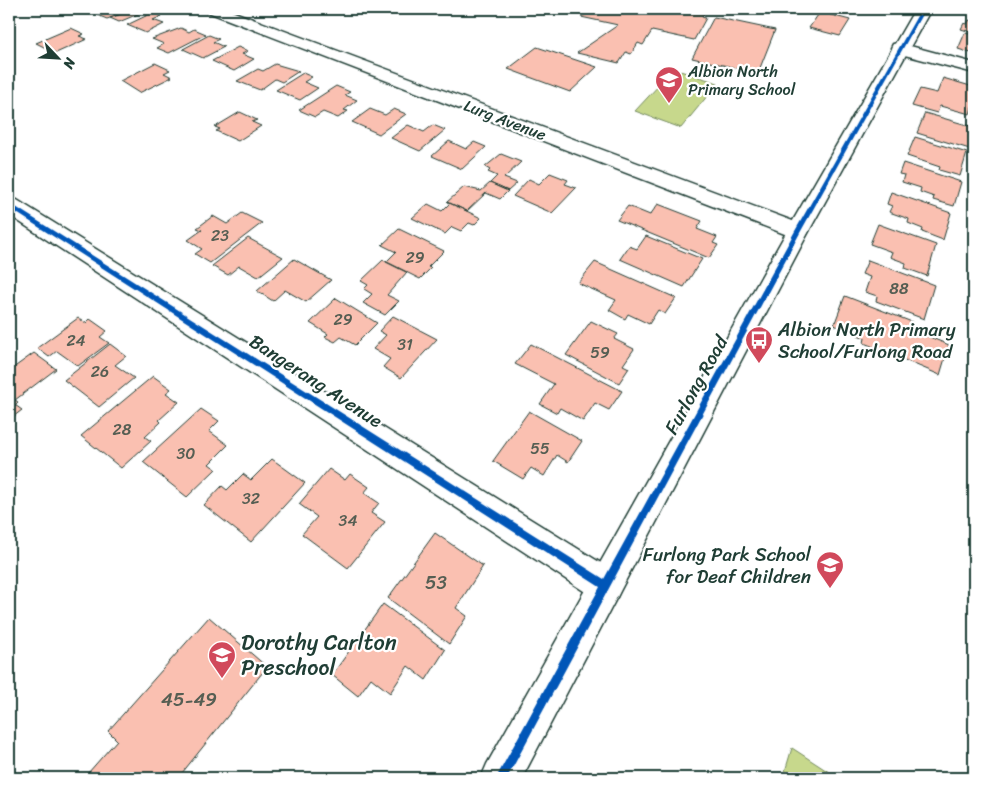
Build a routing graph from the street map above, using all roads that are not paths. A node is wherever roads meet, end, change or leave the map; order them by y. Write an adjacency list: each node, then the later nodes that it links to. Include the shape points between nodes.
1 (213, 9): 6 (street, Lurg Avenue)
2 (923, 9): 3 (street, Furlong Road)
3 (900, 48): 4 (street); 6 (street, Furlong Road)
4 (974, 68)
5 (9, 205): 7 (street, Bangerang Avenue)
6 (798, 231): 7 (street, Furlong Road)
7 (605, 585): 8 (street, Furlong Road)
8 (500, 778)

